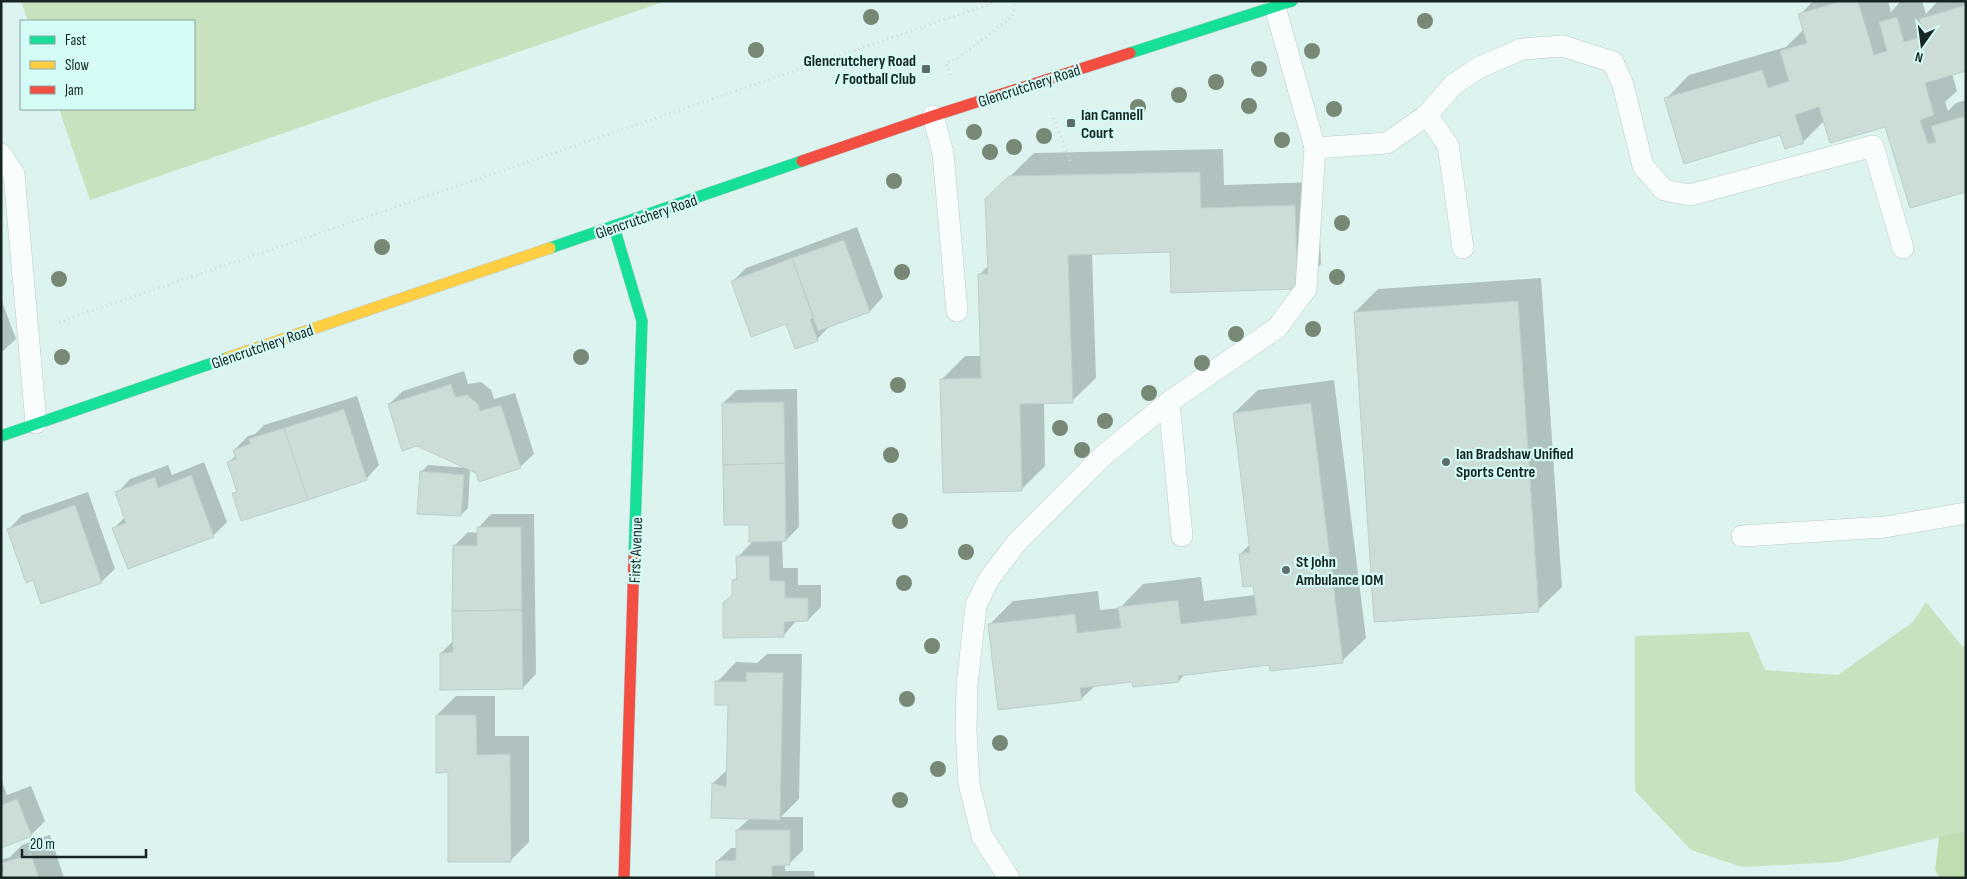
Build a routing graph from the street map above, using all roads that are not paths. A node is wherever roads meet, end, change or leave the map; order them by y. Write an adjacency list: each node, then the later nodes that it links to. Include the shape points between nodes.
1 (1284, 4): 3 (main road, Glencrutchery Road); 4 (lane)
2 (1427, 115): 4 (lane, via 1387,143); 7 (lane, via 1448,145); 8 (lane, via 1453,85 1478,68 1522,50 1563,46 1613,62 1623,85 1643,166 1664,190 1690,195 1874,146)
3 (932, 116): 6 (main road, Glencrutchery Road); 9 (lane, via 943,153)
4 (1315, 148): 10 (lane, via 1306,289 1277,328)
5 (1, 154): 11 (lane, via 14,174)
6 (614, 227): 11 (main road, Glencrutchery Road); 16 (main road, First Avenue, via 642,322)
7 (1463, 248)
8 (1903, 248)
9 (957, 311)
10 (1169, 402): 14 (lane); 17 (lane, via 1103,456 1017,542 989,579 976,605 967,685 969,784 982,836)
11 (36, 423): 12 (main road, Glencrutchery Road)
12 (1, 436)
13 (1966, 513): 15 (lane, via 1885,527)
14 (1182, 536)
15 (1742, 536)
16 (624, 878)
17 (1009, 878)

